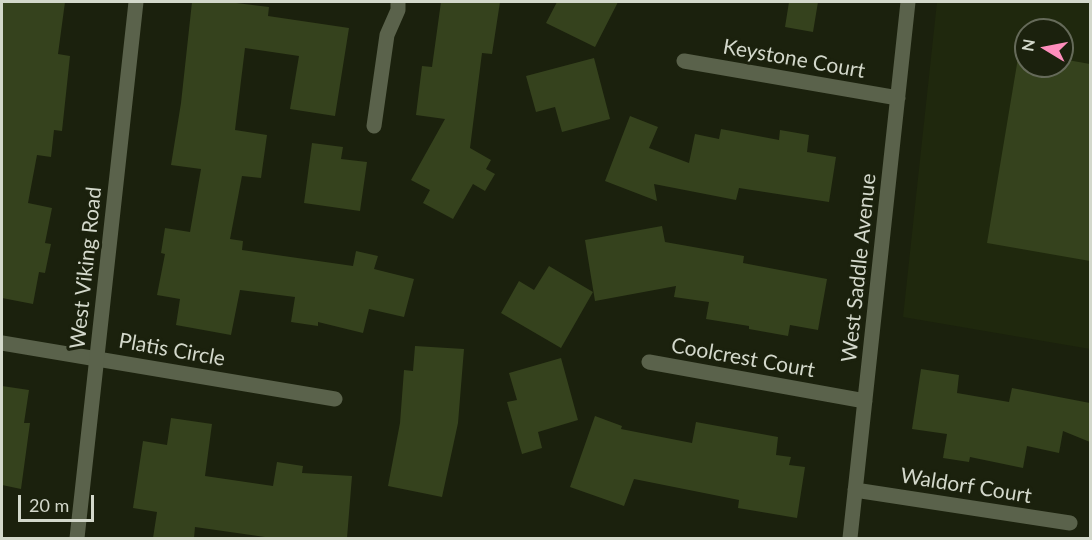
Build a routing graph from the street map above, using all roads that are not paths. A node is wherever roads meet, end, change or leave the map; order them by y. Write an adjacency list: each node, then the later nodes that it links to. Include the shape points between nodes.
1 (136, 2): 8 (street, West Viking Road)
2 (398, 2): 6 (street, via 387,35)
3 (908, 2): 5 (street, West Saddle Avenue)
4 (684, 61): 5 (street, Keystone Court)
5 (898, 98): 11 (street, West Saddle Avenue)
6 (374, 126)
7 (2, 343): 8 (street, Platis Circle)
8 (97, 359): 10 (street, Platis Circle); 14 (street, West Viking Road)
9 (650, 362): 11 (street, Coolcrest Court)
10 (335, 399)
11 (865, 402): 12 (street, West Saddle Avenue)
12 (855, 490): 13 (street, Waldorf Court); 15 (street, West Saddle Avenue)
13 (1070, 523)
14 (77, 538)
15 (850, 538)

